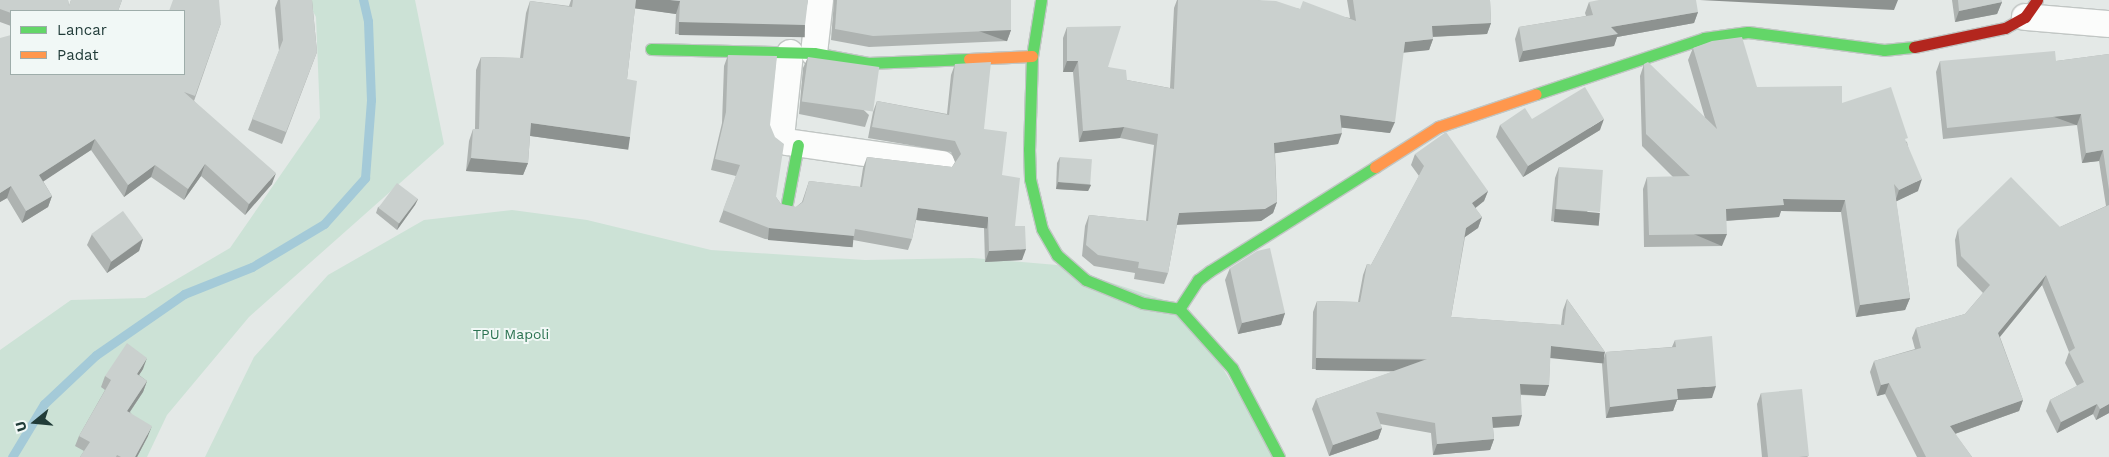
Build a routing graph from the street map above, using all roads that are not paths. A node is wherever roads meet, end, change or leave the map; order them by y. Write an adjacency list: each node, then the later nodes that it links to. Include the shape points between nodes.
1 (820, 0): 6 (street)
2 (1041, 0): 7 (street)
3 (2031, 9): 4 (street); 11 (street, via 2005,28 1903,49 1884,50 1748,32 1704,38 1438,127 1210,271 1198,280)
4 (2109, 24)
5 (651, 49): 6 (street)
6 (802, 53): 7 (street, via 868,63); 8 (street, via 781,137)
7 (1032, 56): 11 (street, via 1030,180 1042,229 1057,256 1086,280 1143,303)
8 (798, 145): 9 (street); 10 (street)
9 (942, 164)
10 (787, 203)
11 (1179, 309): 12 (street, via 1232,368)
12 (1279, 457)

